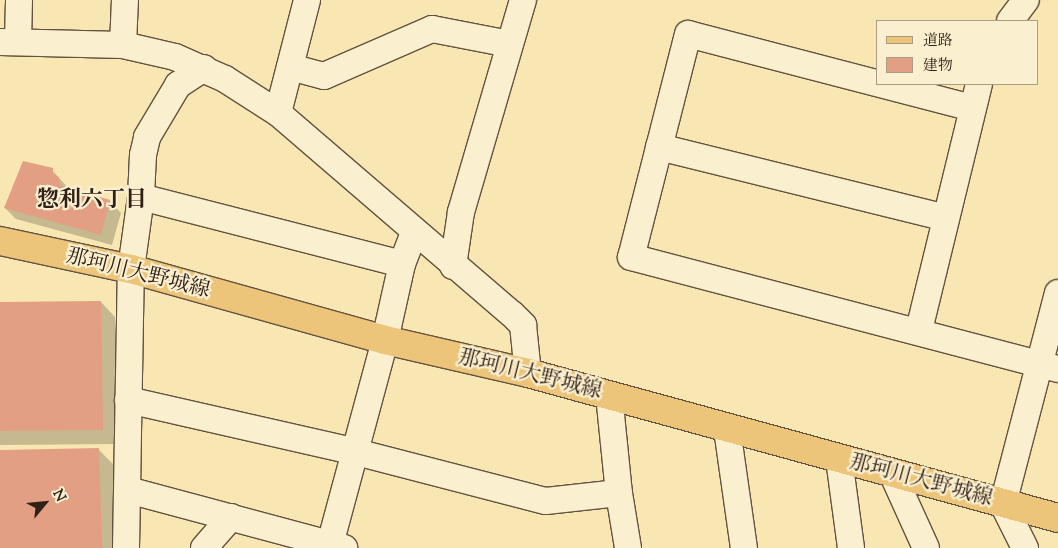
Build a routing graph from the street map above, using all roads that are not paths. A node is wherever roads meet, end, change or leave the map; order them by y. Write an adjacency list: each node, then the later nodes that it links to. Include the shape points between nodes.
1 (19, 0): 7 (street)
2 (125, 0): 9 (street)
3 (307, 0): 10 (street)
4 (523, 0): 8 (street)
5 (1026, 0): 6 (street)
6 (1011, 20)
7 (9, 42): 9 (street)
8 (510, 44): 10 (street, via 432,29 324,76); 23 (street, via 461,212)
9 (123, 45): 11 (street, via 175,57)
10 (290, 67): 16 (street)
11 (204, 68): 16 (street); 18 (street, via 178,85 147,137 140,175)
12 (876, 83): 17 (street, via 688,34)
13 (884, 85): 15 (street)
14 (979, 85): 15 (street)
15 (972, 108): 19 (street)
16 (278, 114): 20 (street)
17 (659, 147): 19 (street); 26 (street, via 631,257)
18 (141, 197): 22 (street); 24 (street)
19 (946, 218): 26 (street)
20 (414, 232): 22 (street); 23 (street)
21 (0, 241): 24 (main road, 那珂川大野城線)
22 (402, 264): 27 (street)
23 (453, 266): 29 (street, via 522,325)
24 (130, 269): 27 (main road, 那珂川大野城線); 31 (street)
25 (1058, 293): 28 (street)
26 (919, 330): 28 (street)
27 (385, 340): 29 (main road, 那珂川大野城線); 33 (street)
28 (1048, 367): 38 (street)
29 (528, 374): 30 (main road, 那珂川大野城線)
30 (610, 395): 32 (main road, 那珂川大野城線); 37 (street)
31 (128, 400): 33 (street); 36 (street)
32 (727, 429): 34 (main road, 那珂川大野城線); 45 (street)
33 (356, 452): 37 (street, via 546,501); 41 (street)
34 (839, 459): 35 (main road, 那珂川大野城線); 46 (street)
35 (892, 473): 38 (main road, 那珂川大野城線); 47 (street)
36 (128, 490): 39 (street); 42 (street)
37 (618, 493): 44 (street)
38 (1004, 504): 40 (main road, 那珂川大野城線); 48 (street)
39 (231, 516): 41 (street); 43 (street)
40 (1058, 518)
41 (334, 547)
42 (126, 548)
43 (204, 548)
44 (628, 548)
45 (744, 548)
46 (851, 548)
47 (926, 548)
48 (1025, 548)

